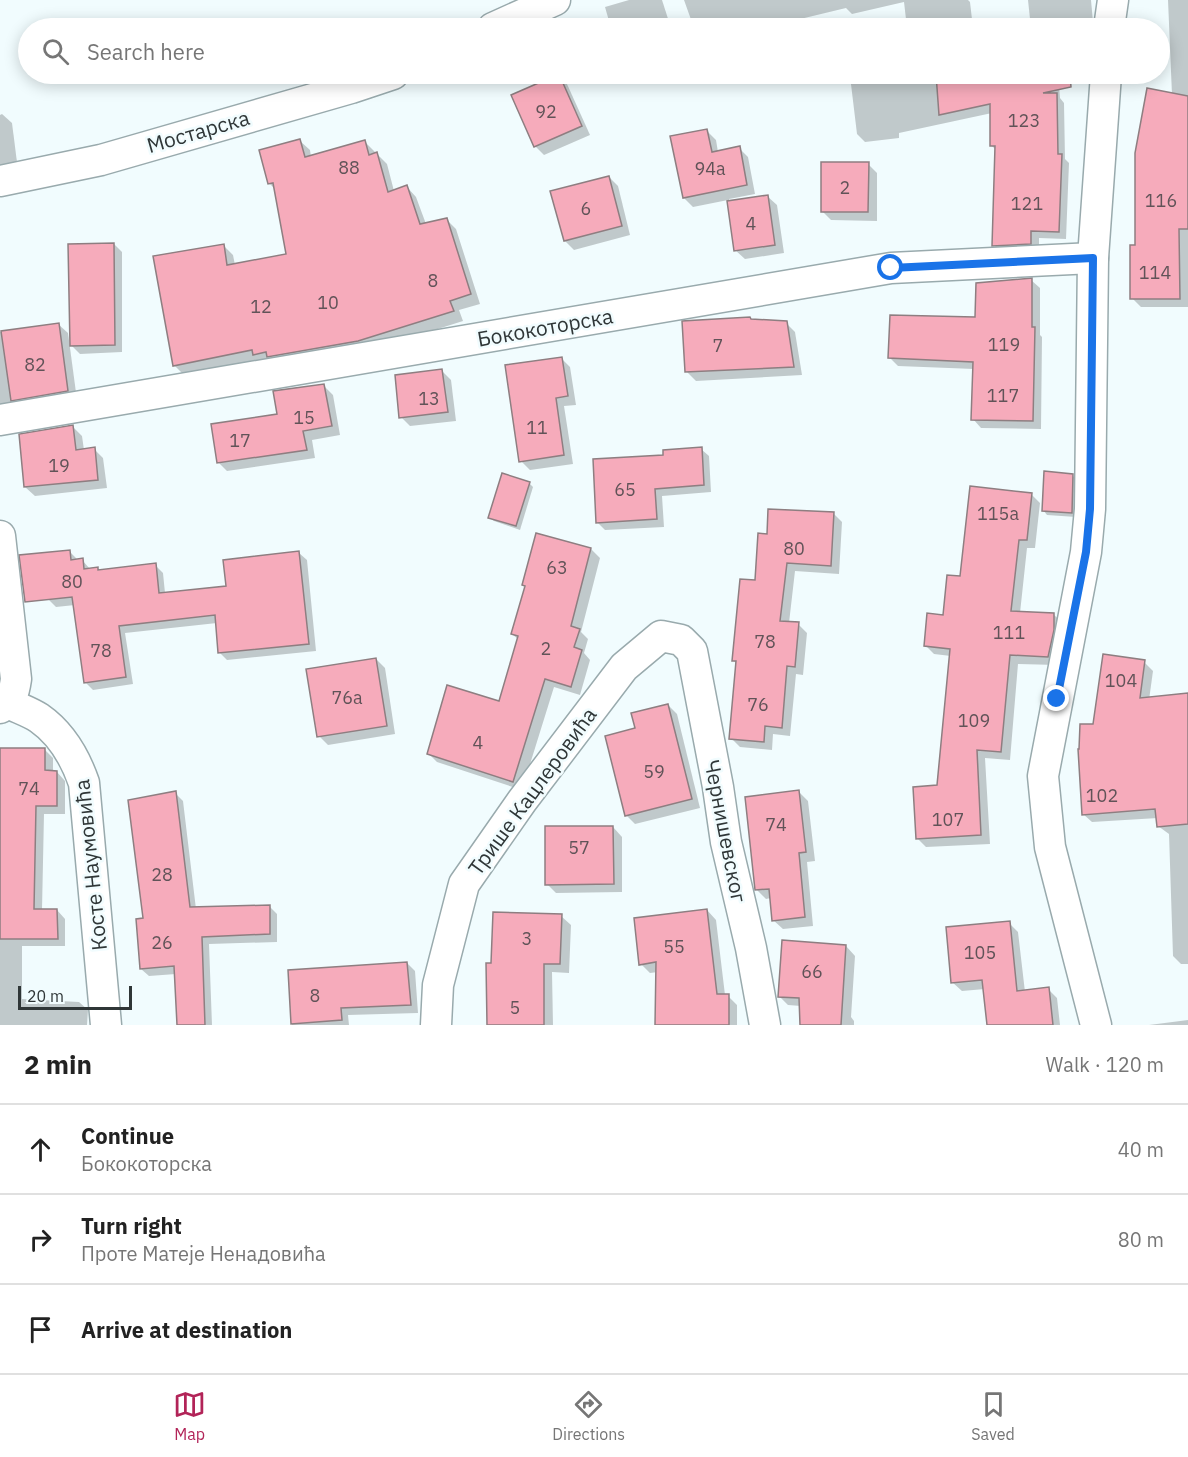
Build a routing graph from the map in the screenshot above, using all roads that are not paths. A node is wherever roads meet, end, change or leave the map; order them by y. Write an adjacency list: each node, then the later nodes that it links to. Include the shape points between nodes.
1 (555, 0): 3 (street)
2 (1113, 0): 4 (street)
3 (515, 18)
4 (1111, 18)
5 (363, 84): 7 (street, Мостарска, via 101,160)
6 (1105, 84): 8 (street)
7 (0, 181)
8 (1093, 258): 9 (street, Бококоторска, via 891,268); 16 (street, via 1086,552 1043,776 1050,847)
9 (0, 420)
10 (0, 536): 12 (street, via 16,679 14,692)
11 (681, 640): 14 (street, Трише Кацлеровића, via 661,636 624,667 464,884 438,984); 15 (street, Чернишевског, via 692,651 726,842)
12 (4, 706): 13 (street, Косте Наумовића, via 38,717 62,739 84,783)
13 (106, 1025)
14 (436, 1025)
15 (765, 1025)
16 (1096, 1025)

